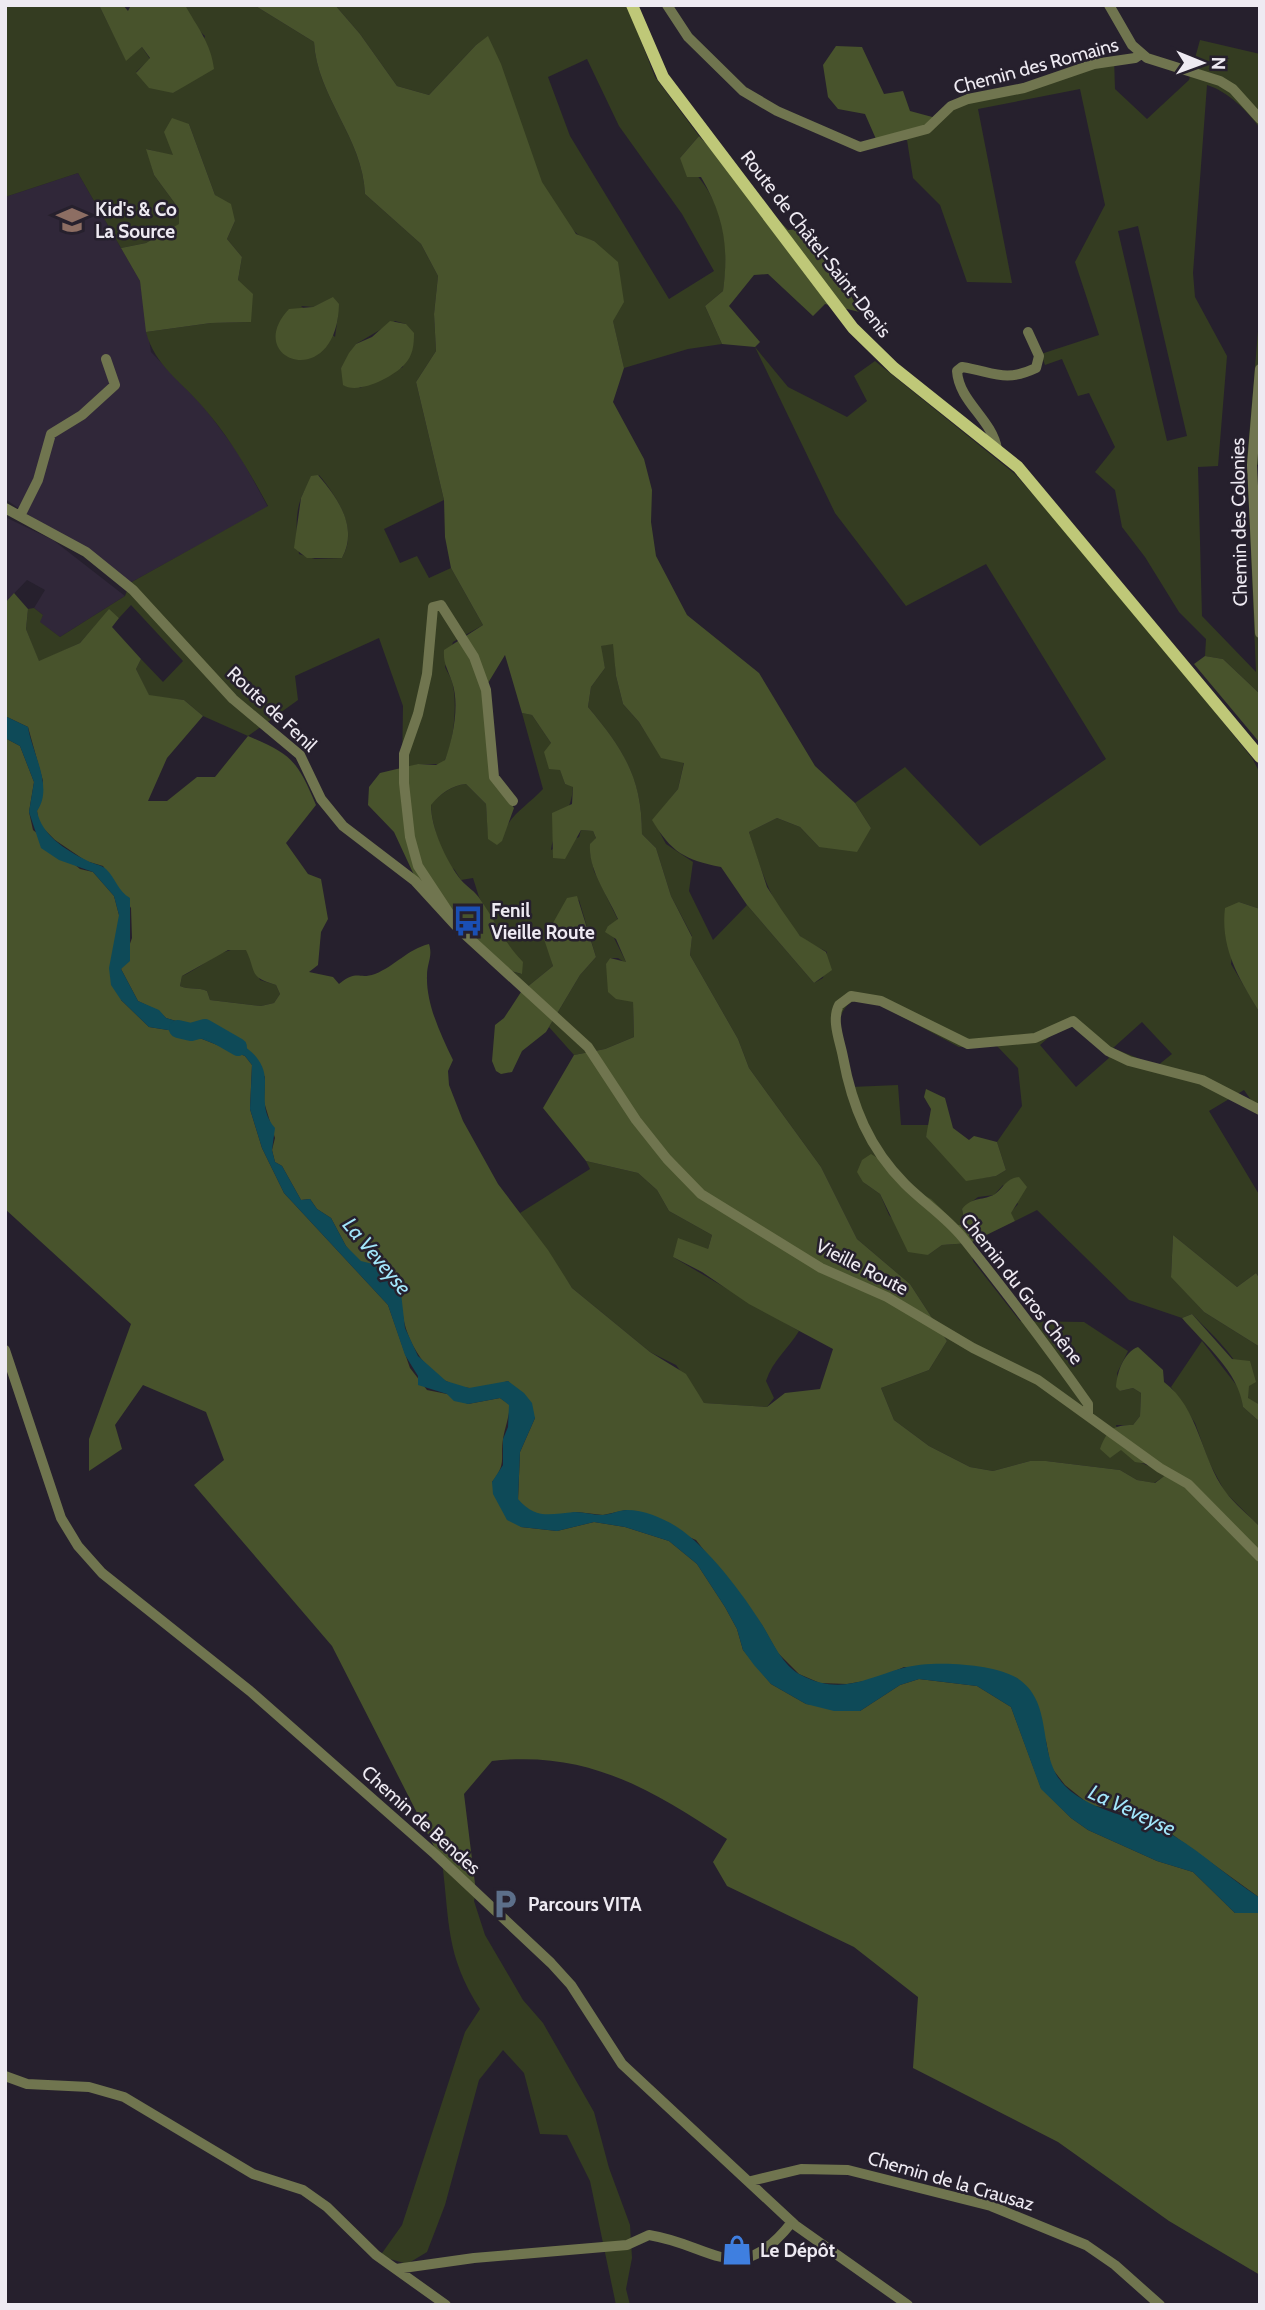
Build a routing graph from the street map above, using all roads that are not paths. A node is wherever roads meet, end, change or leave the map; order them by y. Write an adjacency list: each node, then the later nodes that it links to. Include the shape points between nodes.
1 (632, 5): 9 (main road, Route de Châtel-Saint-Denis, via 663,77 853,328 894,368)
2 (667, 5): 4 (street, Chemin des Romains, via 688,37 743,91 860,147 927,129 951,106 968,99)
3 (1110, 5): 4 (street)
4 (1141, 54): 5 (street, via 1220,81)
5 (1260, 119)
6 (1028, 332): 9 (street, via 1040,356 1036,368 1016,377 957,371 968,401 995,436)
7 (106, 359): 11 (street, via 115,385 82,415 51,434)
8 (1260, 369): 12 (street, Chemin des Colonies, via 1252,465)
9 (998, 449): 13 (main road, Route de Châtel-Saint-Denis, via 1061,516)
10 (5, 508): 11 (street, Route de Fenil)
11 (20, 516): 15 (street, Route de Fenil, via 86,552 124,581 233,699 300,755 325,804 343,827 415,881)
12 (1260, 633)
13 (1260, 757)
14 (513, 801): 15 (street, via 494,777 486,690 474,657 441,605 433,607 427,674 404,754 410,837 418,866)
15 (459, 929): 16 (street, Route de Fenil)
16 (491, 960): 19 (street, Vieille Route, via 588,1047 667,1159 710,1201 821,1268 887,1297 1032,1377)
17 (1260, 1110): 19 (street, Chemin du Gros Chêne, via 1202,1080 1129,1061 1108,1051 1073,1021 1035,1038 973,1044 873,998 851,996 839,1005 836,1021 846,1075 867,1135 905,1184 961,1236 1044,1340 1088,1404)
18 (5, 1350): 22 (street, Chemin de Bendes, via 61,1518 78,1546 103,1573 250,1691 435,1854 571,1985 622,2064)
19 (1088, 1415): 20 (street, Vieille Route, via 1188,1484)
20 (1260, 1557)
21 (5, 2076): 24 (street, via 27,2084 89,2087 124,2097 253,2174 303,2190)
22 (751, 2181): 23 (street, Chemin de Bendes); 27 (street, Chemin de la Crausaz, via 801,2169 848,2170 990,2206 1086,2245)
23 (792, 2222): 24 (street, via 746,2259 714,2256 649,2235 627,2245); 26 (street, Chemin de Bendes)
24 (396, 2269): 25 (street)
25 (446, 2305)
26 (908, 2305)
27 (1160, 2305)

